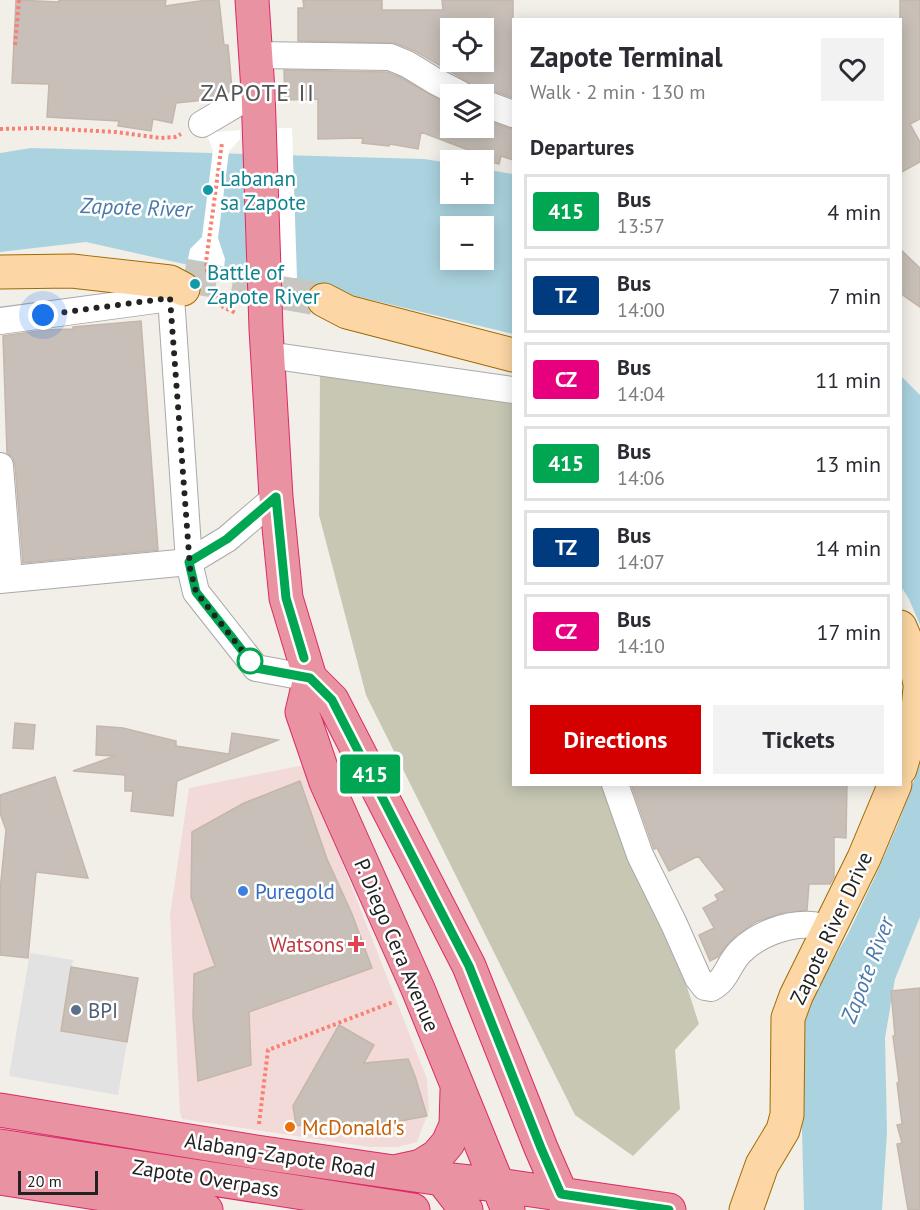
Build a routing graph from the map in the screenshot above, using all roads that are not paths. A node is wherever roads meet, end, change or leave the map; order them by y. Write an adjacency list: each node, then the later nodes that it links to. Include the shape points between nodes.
1 (252, 0): 2 (highway, P. Diego Cera Avenue)
2 (256, 55): 3 (street, via 390,57); 4 (highway, P. Diego Cera Avenue)
3 (441, 84)
4 (258, 91): 7 (street); 12 (highway, P. Diego Cera Avenue)
5 (494, 107): 6 (street)
6 (512, 114)
7 (212, 128)
8 (0, 272): 9 (main road, via 72,271)
9 (188, 281): 11 (street); 17 (street)
10 (331, 308): 13 (main road)
11 (0, 321)
12 (267, 342): 14 (street); 16 (highway, P. Diego Cera Avenue)
13 (512, 354)
14 (512, 390)
15 (0, 466): 18 (street)
16 (276, 497): 17 (street, via 227,539); 20 (highway, P. Diego Cera Avenue, via 286,598)
17 (189, 562): 18 (street); 20 (street, via 196,592 256,668)
18 (5, 579)
19 (902, 632): 21 (main road, via 916,664)
20 (310, 678): 26 (highway, P. Diego Cera Avenue, via 302,712 326,782); 33 (highway, P. Diego Cera Avenue, via 332,700 469,966)
21 (920, 686): 22 (main road, via 918,709)
22 (902, 762)
23 (616, 786): 25 (street, via 640,855 698,978 706,987 711,988 724,978 739,953 753,940 790,927 814,925)
24 (894, 786): 25 (main road, Zapote River Drive)
25 (829, 931): 38 (main road, Zapote River Drive, via 788,1018 787,1115 783,1130 762,1165)
26 (457, 1086): 29 (highway, via 456,1125 448,1143 421,1166); 32 (highway, P. Diego Cera Avenue)
27 (0, 1110): 29 (highway, Alabang-Zapote Road)
28 (0, 1146): 35 (highway, Zapote Overpass)
29 (393, 1172): 31 (highway, Alabang-Zapote Road)
30 (0, 1178): 34 (highway, Zapote Overpass)
31 (442, 1179): 32 (highway, Alabang-Zapote Road); 36 (highway)
32 (503, 1197): 33 (highway, Alabang-Zapote Road)
33 (565, 1202): 37 (highway, Alabang-Zapote Road)
34 (206, 1210)
35 (413, 1210)
36 (465, 1210)
37 (669, 1210)
38 (746, 1210)

